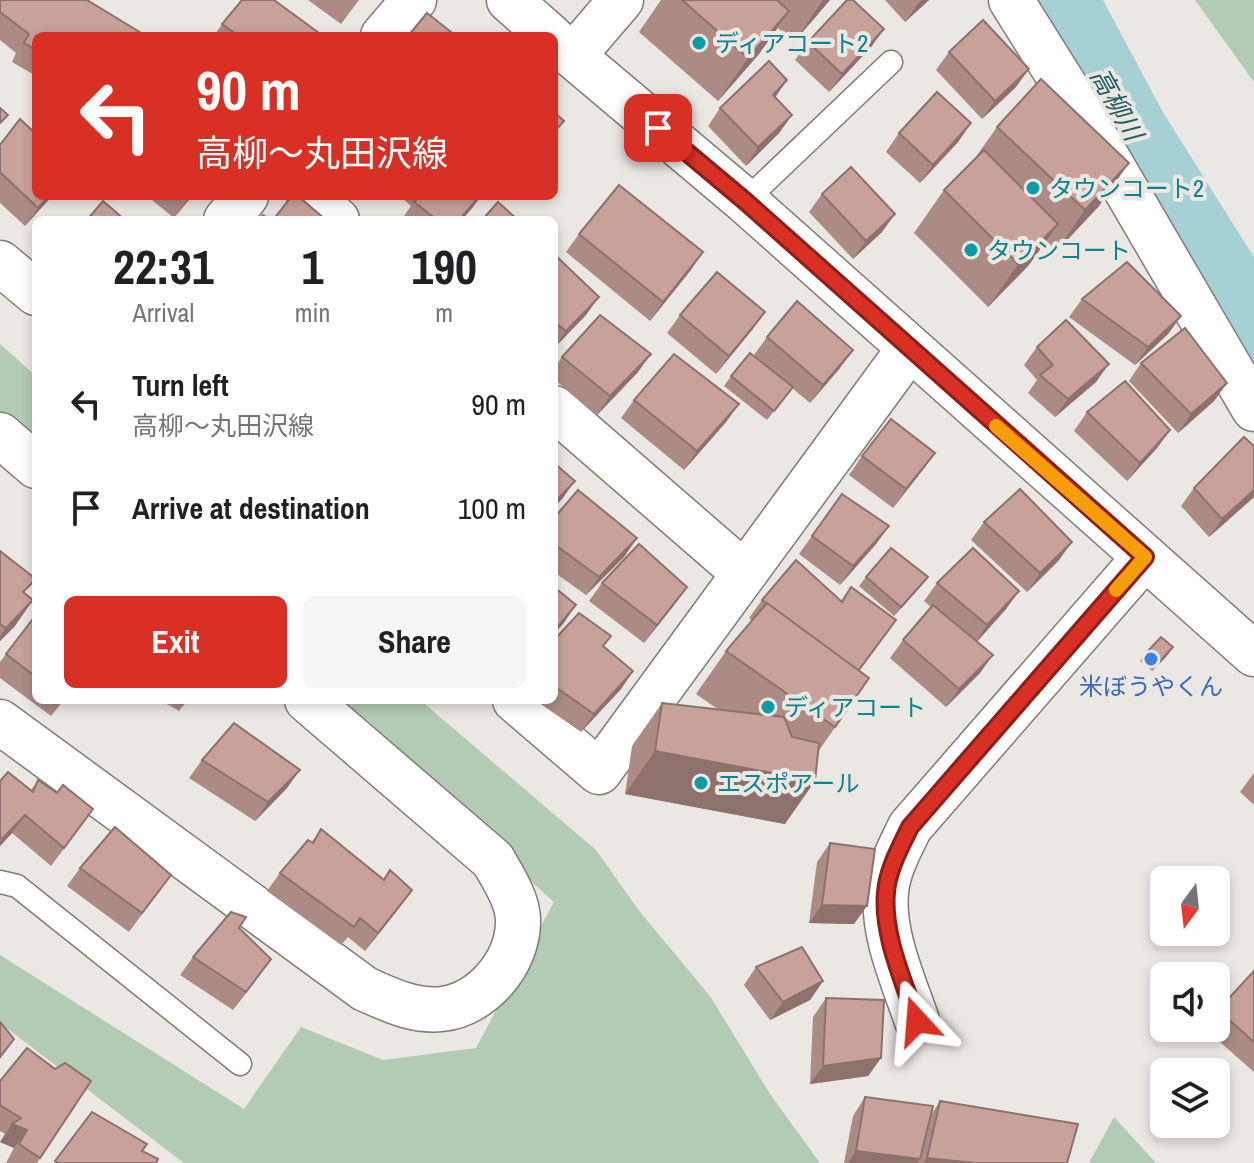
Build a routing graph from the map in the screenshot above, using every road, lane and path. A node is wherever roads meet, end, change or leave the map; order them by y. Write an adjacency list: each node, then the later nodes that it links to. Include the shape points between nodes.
1 (414, 0): 5 (street)
2 (509, 0): 6 (street)
3 (621, 0): 7 (street)
4 (1011, 0): 17 (street)
5 (386, 32)
6 (545, 32)
7 (559, 44): 11 (street)
8 (891, 62): 11 (lane)
9 (243, 200): 12 (street)
10 (314, 200): 13 (street)
11 (745, 201): 16 (street)
12 (229, 216)
13 (332, 216)
14 (0, 263): 15 (street)
15 (32, 290)
16 (909, 349): 21 (street); 22 (street)
17 (1254, 409)
18 (558, 411): 22 (street)
19 (0, 435): 20 (street)
20 (32, 463)
21 (1145, 557): 23 (street); 28 (street, via 910,827 892,864 886,894 895,957)
22 (744, 573): 25 (street, via 599,772)
23 (1254, 654)
24 (312, 704): 26 (street, via 493,860 510,891 518,921 511,952 497,979 471,999 442,1009 403,1006 365,989)
25 (520, 704)
26 (0, 722)
27 (0, 882): 29 (lane, via 17,886)
28 (917, 1021)
29 (240, 1064)

